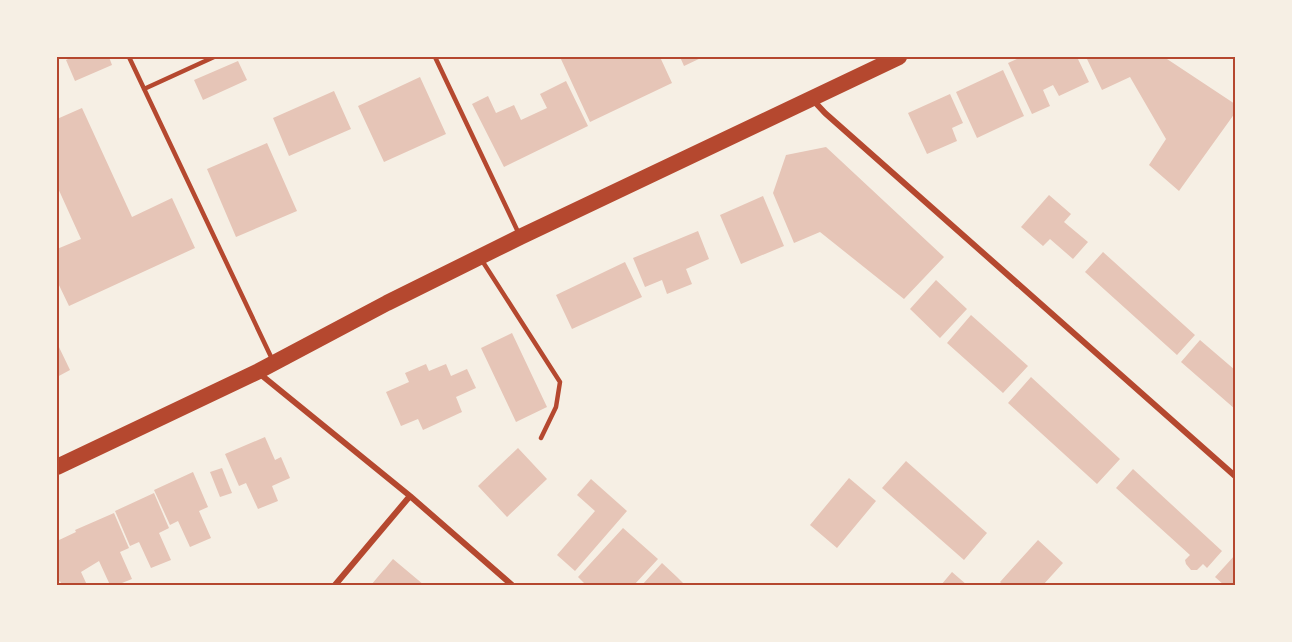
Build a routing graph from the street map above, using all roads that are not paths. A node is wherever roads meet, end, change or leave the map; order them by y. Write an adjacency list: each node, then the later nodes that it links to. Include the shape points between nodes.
1 (129, 57): 5 (lane)
2 (214, 57): 5 (lane)
3 (435, 57): 7 (lane)
4 (899, 57): 6 (highway)
5 (144, 89): 9 (lane)
6 (811, 99): 7 (highway); 13 (street)
7 (520, 237): 8 (highway)
8 (480, 257): 9 (highway); 11 (lane, via 560,382 556,407)
9 (274, 362): 10 (highway)
10 (257, 372): 12 (highway); 14 (street)
11 (541, 438)
12 (57, 467)
13 (1235, 476)
14 (410, 496): 15 (street); 16 (street)
15 (335, 585)
16 (512, 585)

